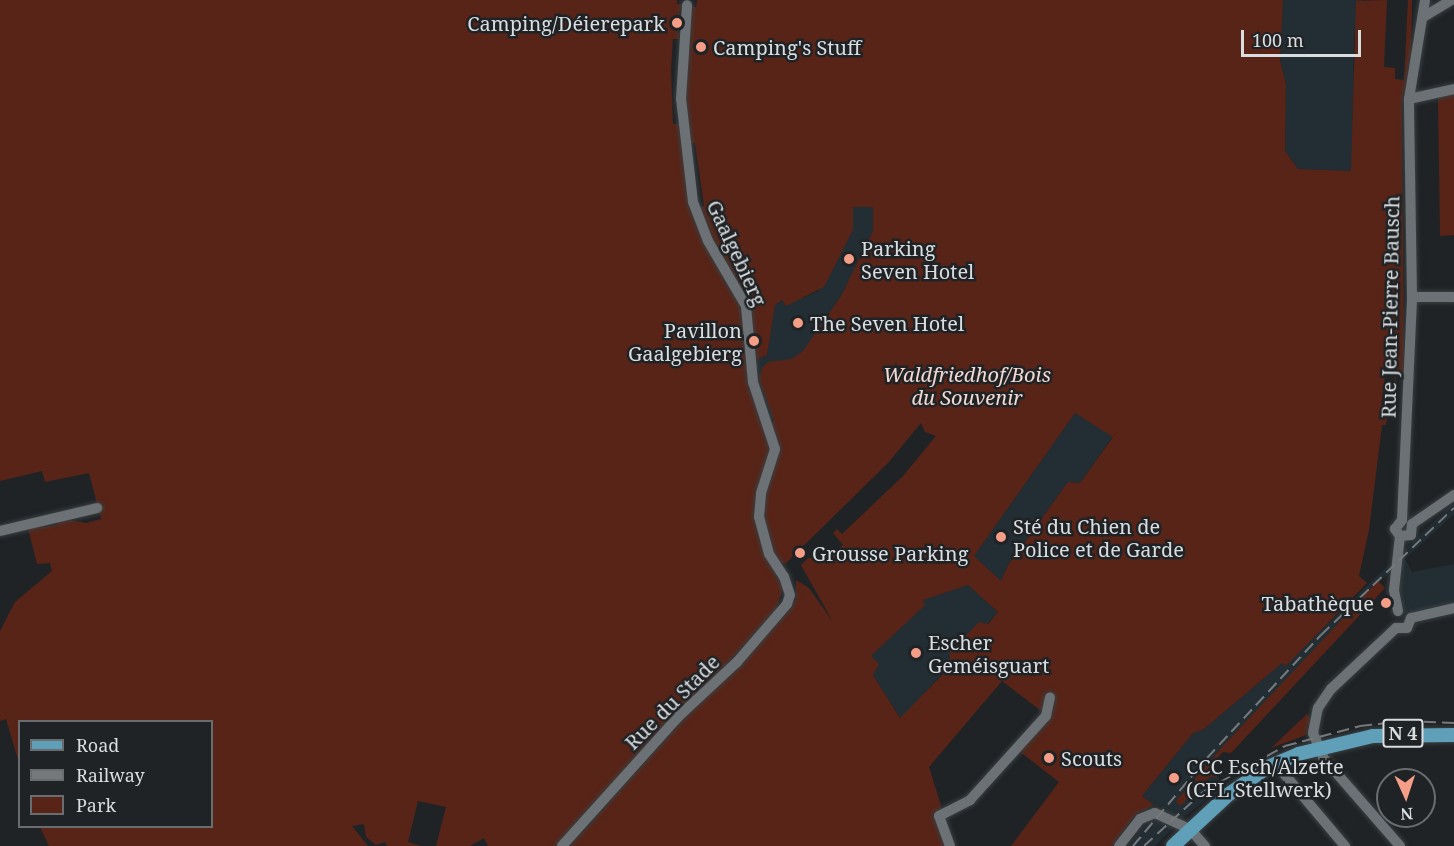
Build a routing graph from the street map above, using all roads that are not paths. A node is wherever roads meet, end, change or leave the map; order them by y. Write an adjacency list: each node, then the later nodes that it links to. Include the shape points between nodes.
1 (1425, 0): 4 (street, Rue Jean-Pierre Bausch)
2 (1452, 0): 4 (street)
3 (687, 5): 13 (street, Gaalgebierg, via 681,99 693,202 708,241 746,306 753,382 775,449 761,493 759,517 769,554)
4 (1425, 16): 6 (street, Rue Jean-Pierre Bausch)
5 (1454, 89): 6 (street)
6 (1409, 99): 7 (street, Rue Jean-Pierre Bausch)
7 (1412, 297): 8 (street); 11 (street, Rue Jean-Pierre Bausch)
8 (1454, 297)
9 (1454, 495): 11 (street)
10 (97, 508): 12 (street)
11 (1407, 522): 15 (street, Rue Jean-Pierre Bausch, via 1395,529 1400,536 1394,590)
12 (0, 531)
13 (784, 577): 23 (street, Rue du Stade, via 790,587 788,604 737,662 678,717)
14 (1454, 608): 16 (street)
15 (1398, 611): 16 (street, via 1406,611); 17 (street, via 1392,618)
16 (1411, 618): 17 (street, via 1407,628)
17 (1396, 628): 20 (street, via 1323,699 1313,728)
18 (1050, 697): 24 (street, via 1046,716 970,800 939,816)
19 (1454, 735): 20 (main road, N 4, via 1398,734)
20 (1317, 747): 21 (main road, N 4); 29 (street)
21 (1275, 763): 22 (main road, N 4, via 1229,794); 28 (street)
22 (1190, 829): 25 (street, via 1155,813 1140,819); 26 (main road, N 4); 27 (street)
23 (562, 846)
24 (950, 846)
25 (1119, 846)
26 (1173, 846)
27 (1204, 846)
28 (1345, 846)
29 (1400, 846)

